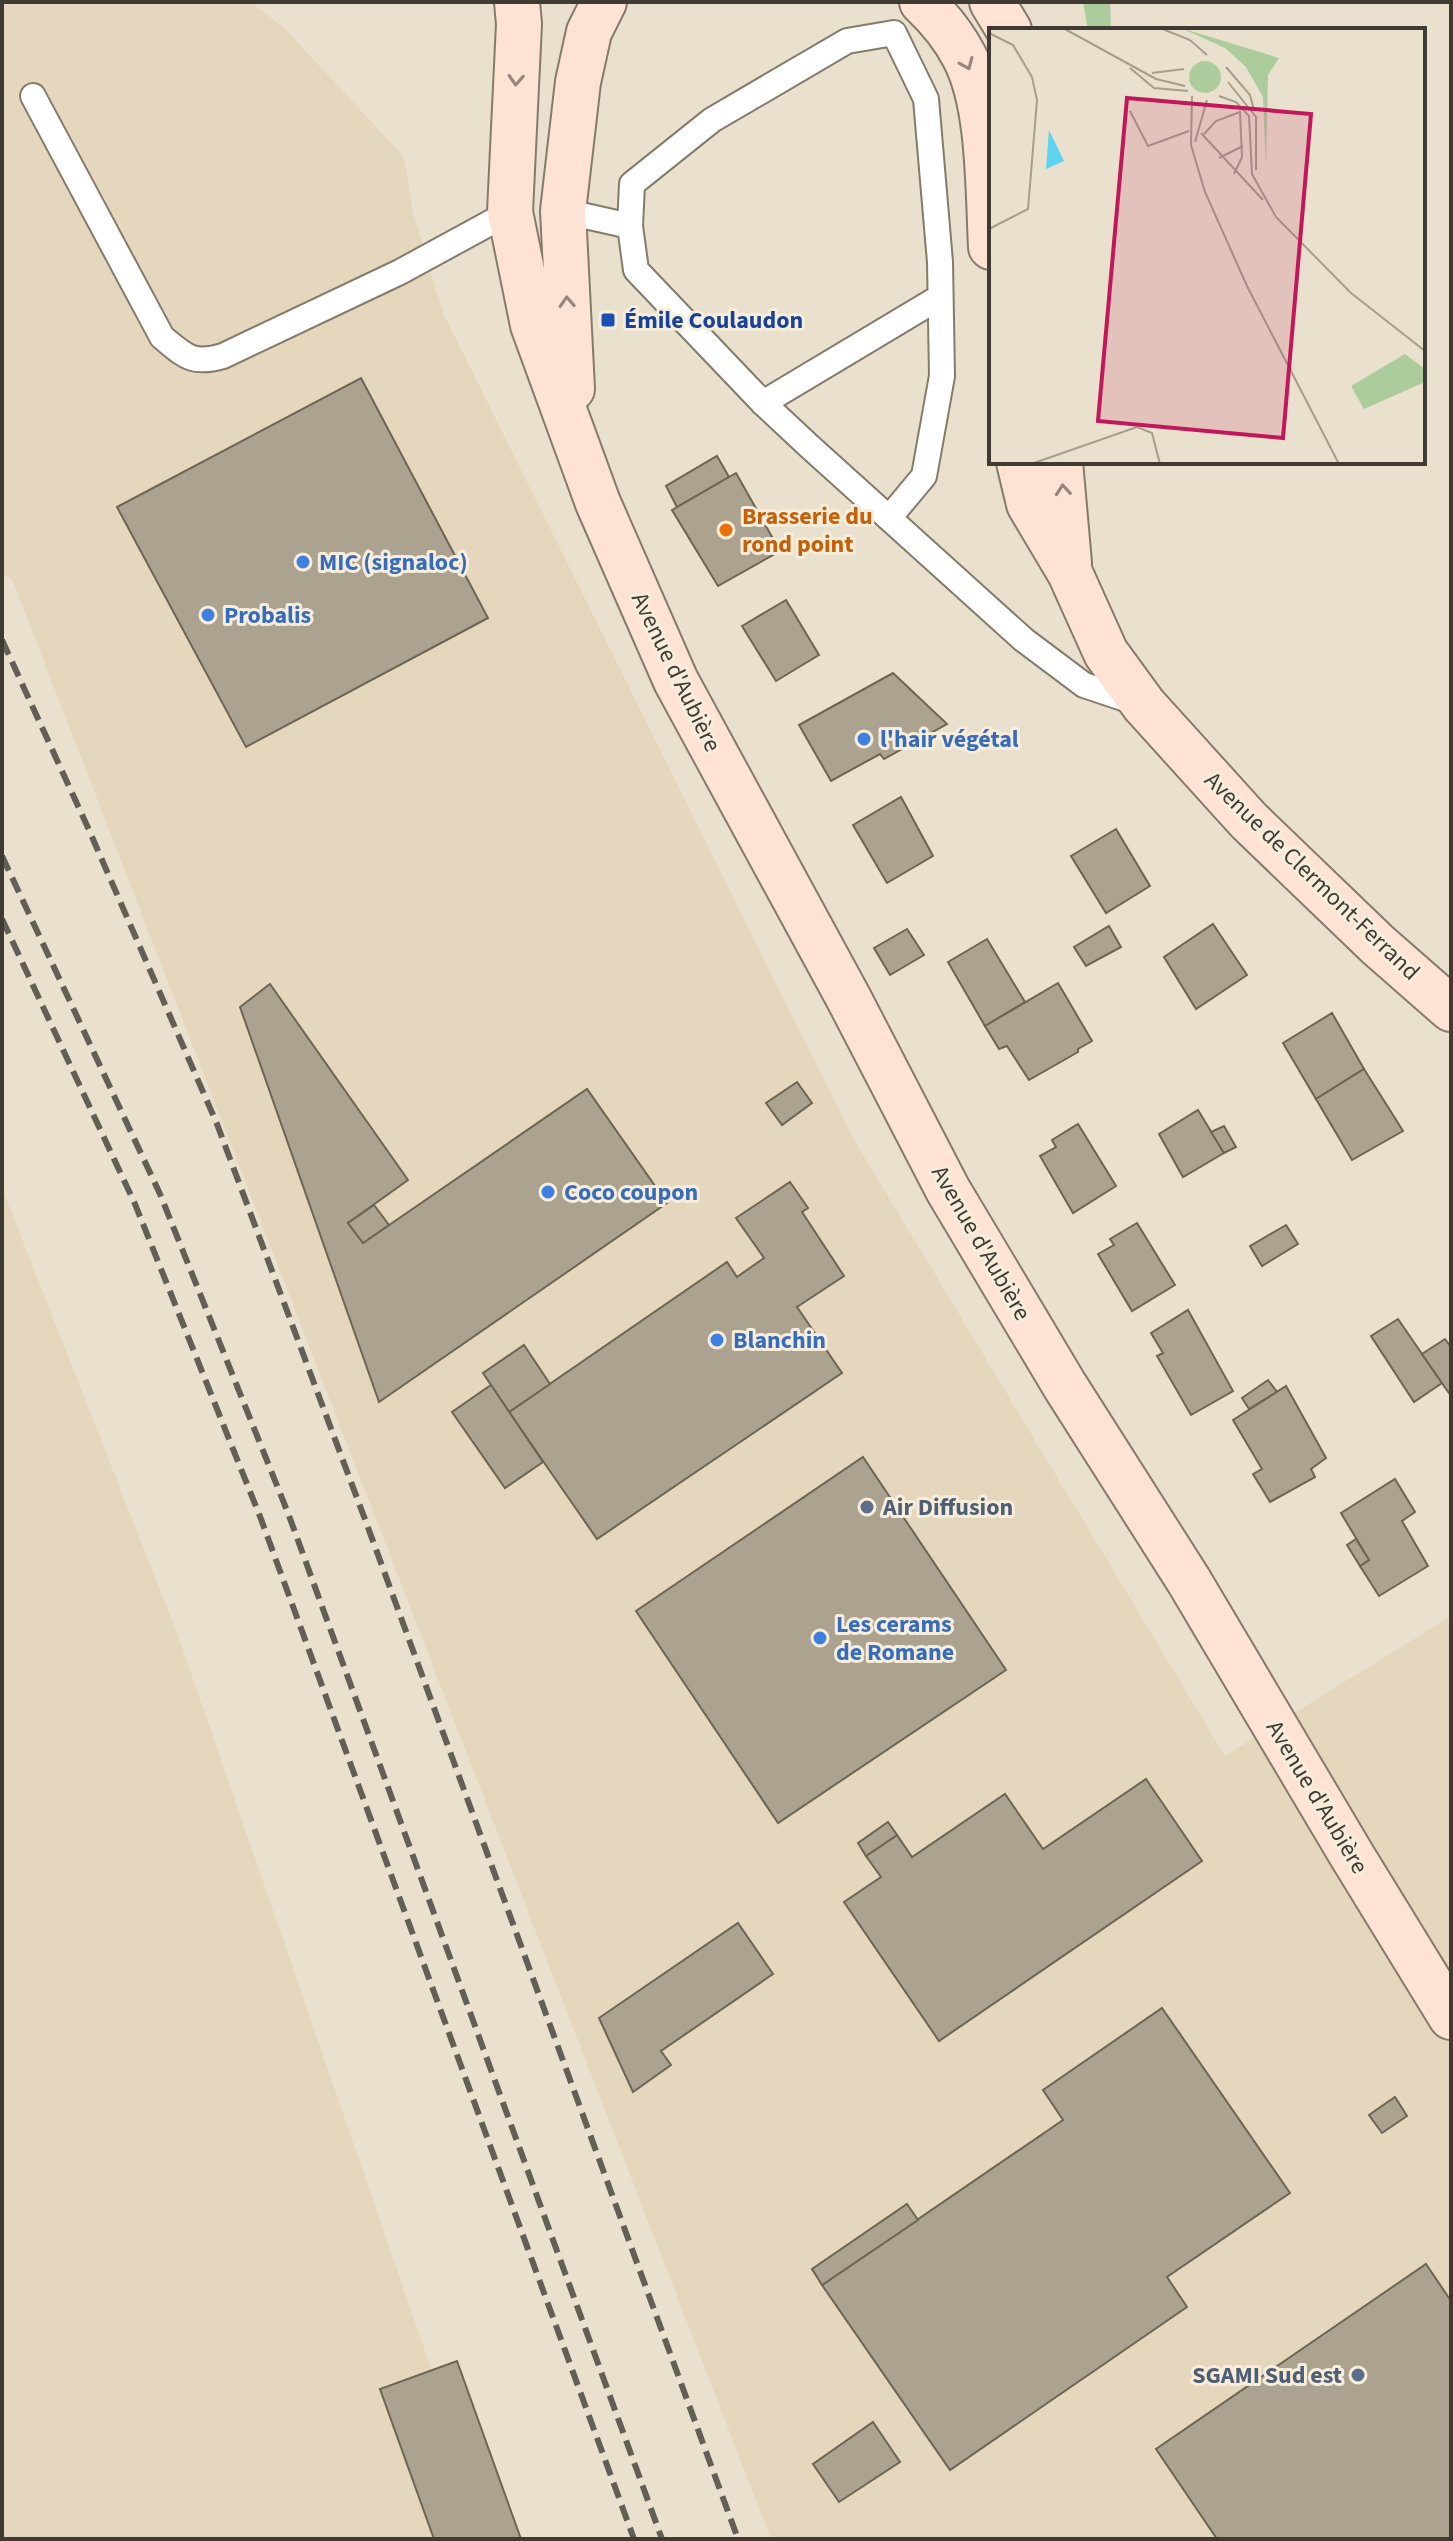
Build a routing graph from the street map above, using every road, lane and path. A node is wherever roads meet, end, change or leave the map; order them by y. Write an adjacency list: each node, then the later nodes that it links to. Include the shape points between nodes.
1 (517, 2): 6 (main road, Avenue d'Aubière, one-way to 6)
2 (604, 2): 5 (main road, Avenue d'Aubière, via 589,32 578,82)
3 (922, 2): 7 (main road, one-way to 7, via 965,57 976,87)
4 (33, 96): 6 (lane, via 162,337 183,355 203,361 400,272)
5 (563, 211): 8 (lane); 11 (main road, Avenue d'Aubière, one-way to 5)
6 (510, 212): 11 (main road, Avenue d'Aubière, via 533,325)
7 (989, 213)
8 (630, 226): 9 (lane, Avenue de Clermont-Ferrand, via 632,184 712,120 847,41 894,33 926,99); 10 (lane, Avenue de Clermont-Ferrand, via 636,270)
9 (940, 297): 10 (lane); 14 (lane, via 942,376 924,476)
10 (763, 403): 14 (lane, Avenue de Clermont-Ferrand)
11 (574, 435): 18 (main road, Avenue d'Aubière, via 676,681 948,1190)
12 (1019, 464): 15 (main road, Avenue de Clermont-Ferrand, via 1029,504)
13 (1060, 464): 15 (main road, Avenue de Clermont-Ferrand, one-way to 13)
14 (889, 518): 16 (lane, Avenue de Clermont-Ferrand, via 1024,640 1084,685)
15 (1070, 573): 16 (main road, Avenue de Clermont-Ferrand, via 1106,653)
16 (1144, 705): 17 (main road, Avenue de Clermont-Ferrand, via 1249,821)
17 (1451, 1009)
18 (1451, 2017)

